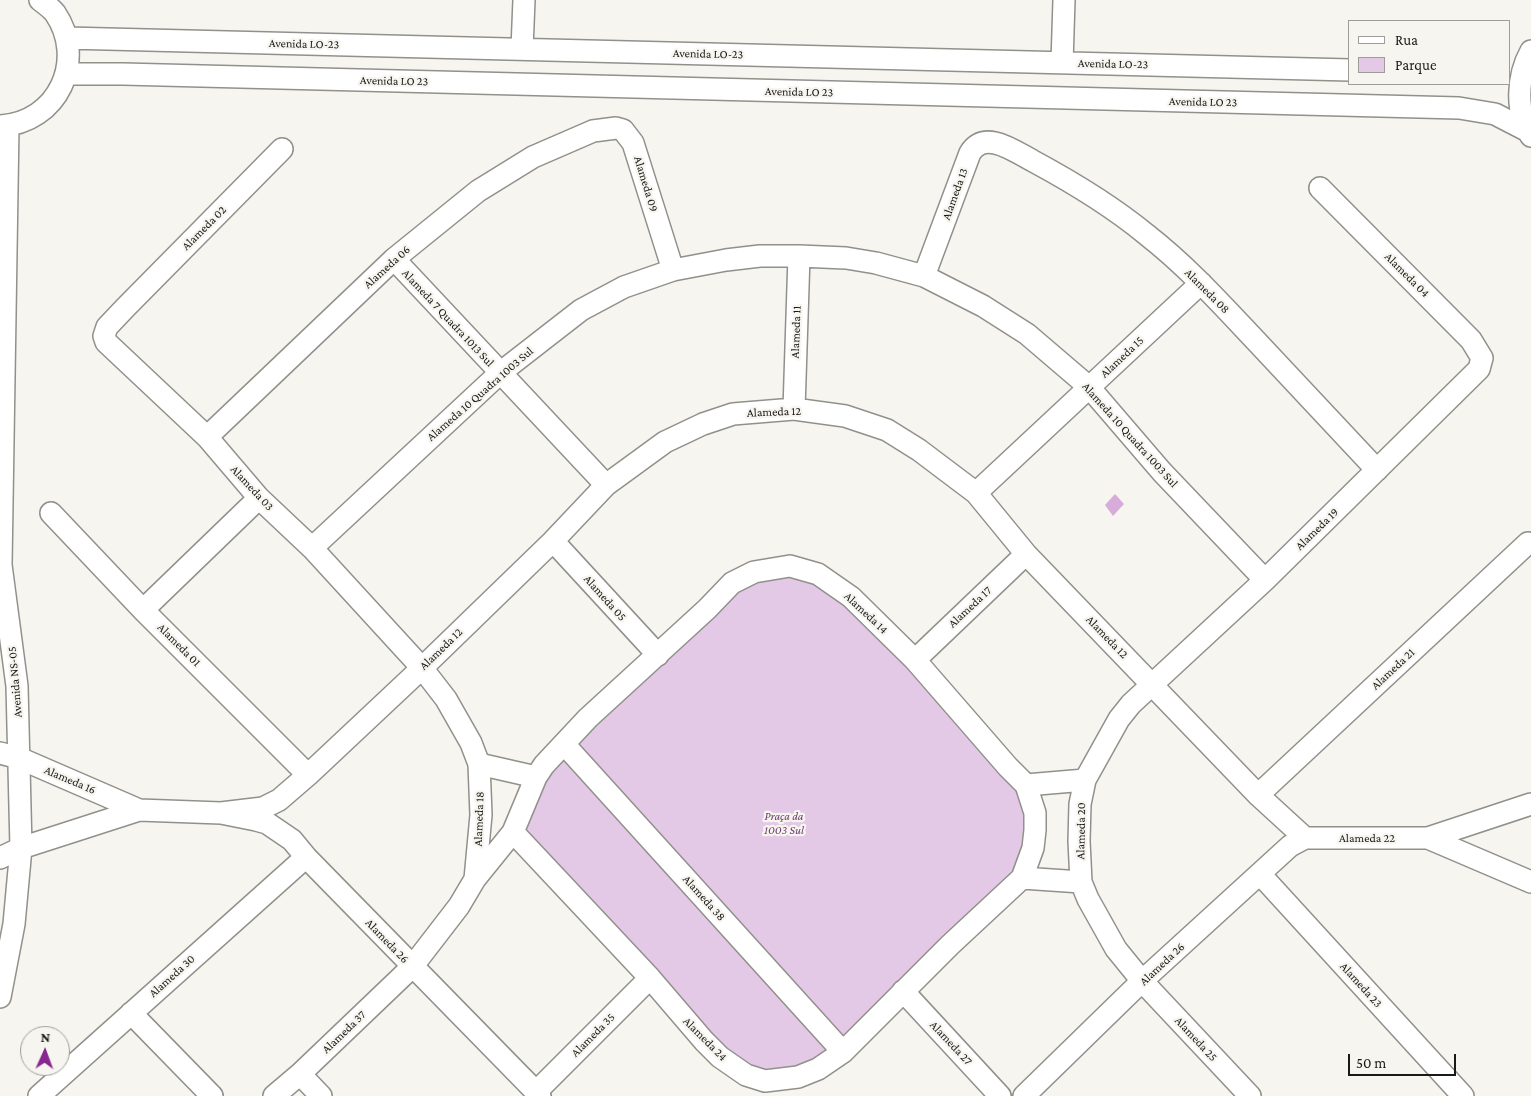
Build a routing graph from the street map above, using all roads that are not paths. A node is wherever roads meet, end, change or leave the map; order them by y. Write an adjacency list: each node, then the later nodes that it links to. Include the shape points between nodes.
1 (40, 0): 4 (street, via 54,12)
2 (524, 0): 6 (street)
3 (1064, 0): 9 (street)
4 (67, 38): 5 (street, Avenida LO-23); 11 (street)
5 (172, 40): 6 (street, Avenida LO-23); 12 (street)
6 (522, 49): 9 (street, Avenida LO-23)
7 (1530, 52): 8 (street); 15 (street, via 1521,78 1520,104)
8 (1511, 62)
9 (1062, 63): 10 (street, Avenida LO-23)
10 (1348, 70)
11 (67, 74): 12 (street, Avenida LO 23); 13 (street, via 54,99 34,117)
12 (194, 76): 15 (street, Avenida LO 23, via 1459,108 1495,114)
13 (4, 126): 46 (street, Avenida NS-05, via 1,565 18,686)
14 (593, 131): 20 (street, Alameda 06, via 533,157 478,191); 21 (street, Alameda 09, via 623,130 633,143)
15 (1529, 133)
16 (1008, 148): 22 (street, Alameda 13, via 981,142 974,146); 23 (street, Alameda 08, via 1095,197 1147,234)
17 (282, 149): 24 (street, Alameda 02)
18 (1320, 188): 25 (street, Alameda 04, via 1471,340 1482,358)
19 (799, 256): 21 (street, Alameda 10 Quadra 1003 Sul, via 760,256); 22 (street, Alameda 10 Quadra 1003 Sul, via 846,258); 28 (street, Alameda 11)
20 (394, 260): 26 (street, Alameda 7 Quadra 1013 Sul); 29 (street, Alameda 06)
21 (673, 270): 26 (street, Alameda 10 Quadra 1003 Sul, via 624,287 581,310)
22 (924, 276): 27 (street, Alameda 10 Quadra 1003 Sul, via 983,306 1028,334)
23 (1201, 283): 27 (street, Alameda 15); 30 (street, Alameda 08)
24 (125, 308): 29 (street, Alameda 03, via 105,332 106,342)
25 (1479, 369): 30 (street, Alameda 19)
26 (500, 373): 31 (street, Alameda 7 Quadra 1013 Sul); 37 (street, Alameda 10 Quadra 1003 Sul)
27 (1089, 387): 32 (street, Alameda 15); 39 (street, Alameda 10 Quadra 1003 Sul, via 1162,472)
28 (794, 409): 31 (street, Alameda 12, via 734,414 703,424 665,442); 32 (street, Alameda 12, via 845,416 887,430 920,450)
29 (207, 438): 33 (street, Alameda 03)
30 (1377, 470): 39 (street, Alameda 19)
31 (606, 485): 35 (street, Alameda 12)
32 (976, 493): 38 (street, Alameda 12)
33 (260, 498): 37 (street, Alameda 03); 40 (street)
34 (51, 513): 40 (street, Alameda 01)
35 (553, 541): 41 (street, Alameda 05); 43 (street, Alameda 12)
36 (1528, 543): 52 (street, Alameda 21)
37 (312, 548): 43 (street, Alameda 03)
38 (1026, 554): 42 (street, Alameda 17); 44 (street, Alameda 12)
39 (1265, 580): 44 (street, Alameda 19)
40 (143, 610): 48 (street, Alameda 01)
41 (658, 655): 42 (street, Alameda 14, via 732,583 754,572 790,566 818,574 851,596); 45 (street, Alameda 14)
42 (914, 660): 51 (street, Alameda 14)
43 (422, 668): 47 (street, Alameda 18, via 446,699); 48 (street, Alameda 12)
44 (1153, 685): 50 (street, Alameda 20, via 1119,719); 52 (street, Alameda 12)
45 (564, 744): 49 (street, Alameda 14); 74 (street, Alameda 38)
46 (10, 755): 54 (street, Alameda 16); 59 (street, Avenida NS-05)
47 (479, 764): 49 (street); 64 (street, Alameda 18, via 482,815)
48 (308, 776): 55 (street, Alameda 12, via 271,805)
49 (536, 777): 56 (street, Alameda 14)
50 (1085, 780): 51 (street); 65 (street, Alameda 20, via 1080,813)
51 (1026, 785): 63 (street, Alameda 14, via 1035,813 1035,830 1033,848)
52 (1258, 795): 57 (street, Alameda 12)
53 (1531, 804): 58 (street, Alameda 22)
54 (140, 810): 55 (street, Alameda 16); 59 (street, Alameda 16)
55 (221, 813): 60 (street, Alameda 26, via 267,823 292,840)
56 (512, 832): 64 (street); 69 (street, Alameda 24)
57 (1306, 838): 58 (street, Alameda 22); 62 (street, Alameda 26, via 1290,846)
58 (1428, 838): 66 (street, Alameda 22)
59 (21, 848): 61 (street, Alameda 16); 72 (street, Avenida NS-05, via 14,924)
60 (306, 857): 68 (street, Alameda 26); 73 (street, Alameda 30)
61 (0, 858)
62 (1260, 874): 70 (street, Alameda 26); 84 (street, Alameda 23)
63 (1022, 878): 65 (street); 67 (street, Alameda 14)
64 (475, 879): 68 (street, Alameda 18, via 459,906)
65 (1081, 882): 70 (street, Alameda 20, via 1116,949)
66 (1531, 882)
67 (995, 902): 71 (street, Alameda 24)
68 (412, 967): 75 (street, Alameda 37); 76 (street, Alameda 26)
69 (650, 978): 74 (street, Alameda 24, via 704,1041 746,1075 764,1081 798,1077 818,1069); 76 (street, Alameda 35)
70 (1142, 981): 82 (street, Alameda 26); 83 (street, Alameda 25)
71 (903, 991): 74 (street, Alameda 24); 81 (street, Alameda 27)
72 (0, 997)
73 (131, 1013): 77 (street, Alameda 30); 78 (street)
74 (844, 1052)
75 (300, 1074): 79 (street, Alameda 37); 80 (street)
76 (538, 1094)
77 (39, 1096)
78 (212, 1096)
79 (274, 1096)
80 (320, 1096)
81 (1000, 1096)
82 (1024, 1096)
83 (1250, 1096)
84 (1462, 1096)

